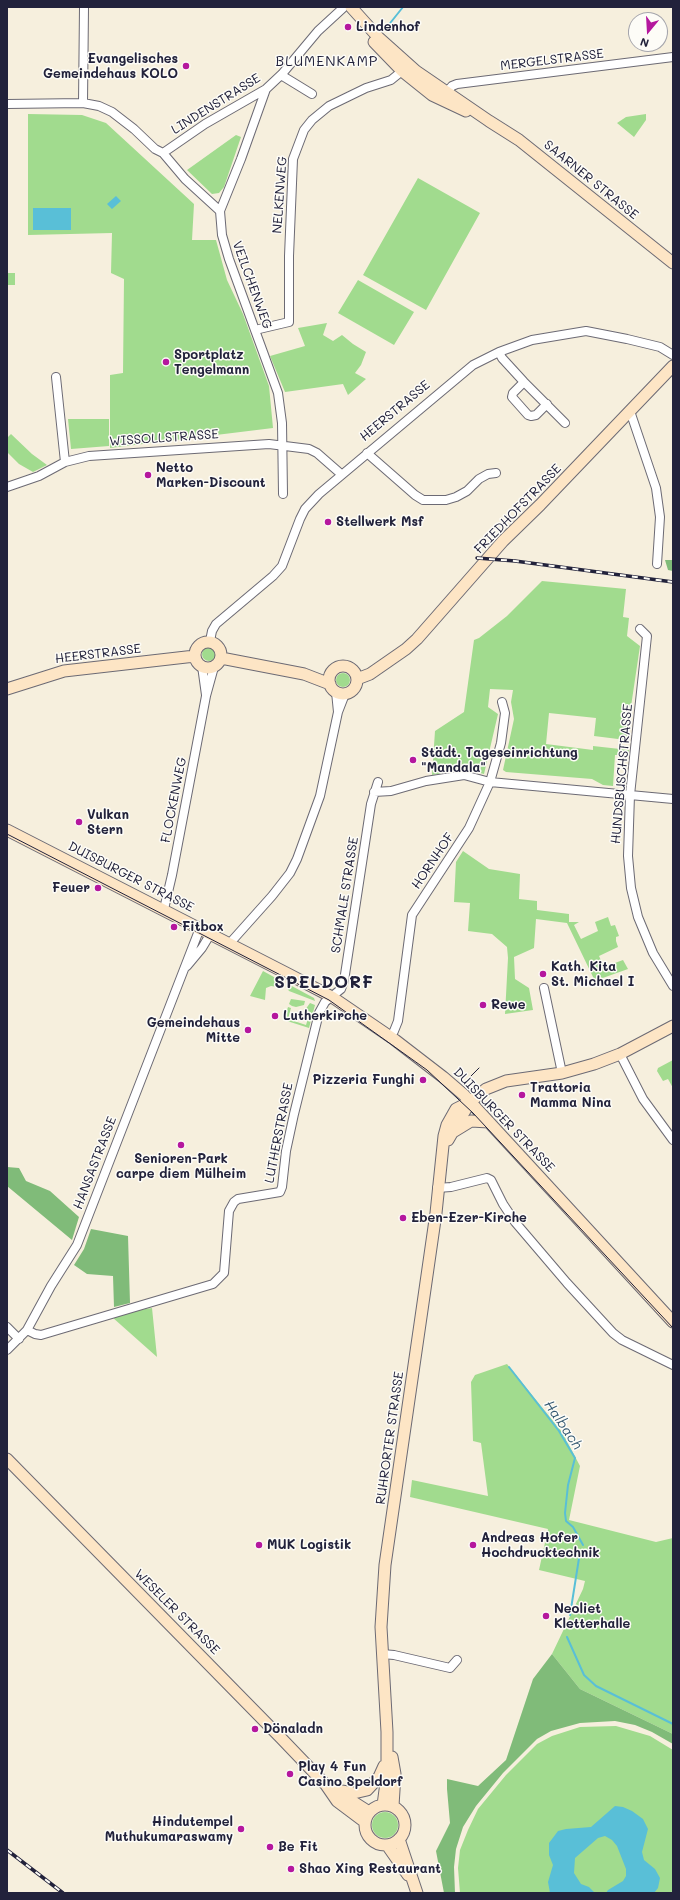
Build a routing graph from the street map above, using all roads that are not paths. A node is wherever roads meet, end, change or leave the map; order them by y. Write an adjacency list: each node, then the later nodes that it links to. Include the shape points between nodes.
1 (84, 7): 9 (street)
2 (345, 7): 4 (street, SAARNER STRASSE, via 372,41); 5 (street, LINDENSTRASSE, via 318,31); 8 (street, SAARNER STRASSE)
3 (673, 57): 8 (street, MERGELSTRASSE, via 457,84)
4 (402, 71): 8 (street, SAARNER STRASSE, via 432,95); 14 (street, NELKENWEG, via 392,80 366,88 329,106 304,130 293,159 289,322)
5 (281, 75): 6 (street, LINDENSTRASSE); 7 (street, LINDENSTRASSE)
6 (266, 89): 11 (street, LINDENSTRASSE, via 205,124); 12 (street, VEILCHENWEG)
7 (312, 94)
8 (444, 96): 13 (street, SAARNER STRASSE, via 519,140)
9 (83, 103): 10 (street); 11 (street, via 112,112 155,150)
10 (7, 104)
11 (163, 153): 12 (street, via 185,179)
12 (220, 211): 14 (street, VEILCHENWEG, via 222,235 229,259)
13 (673, 263)
14 (255, 330): 23 (street, VEILCHENWEG, via 278,393)
15 (498, 352): 16 (street, HEERSTRASSE, via 532,340 586,331 660,347); 19 (street); 24 (street, HEERSTRASSE, via 463,372)
16 (673, 355)
17 (673, 366): 21 (street, FRIEDHOFSTRASSE)
18 (56, 377): 25 (street)
19 (524, 382): 20 (street); 20 (street, via 512,397 528,415 536,415)
20 (547, 404): 22 (street)
21 (630, 410): 30 (street, via 656,488 660,517); 38 (street, FRIEDHOFSTRASSE, via 540,506 503,541 426,630 406,649 379,667)
22 (565, 423)
23 (282, 444): 25 (street, WISSOLLSTRASSE, via 89,456); 27 (street, WISSOLLSTRASSE, via 309,449); 29 (street, VEILCHENWEG)
24 (367, 453): 26 (street, via 423,500 446,500 456,497 479,479); 27 (street, HEERSTRASSE)
25 (65, 462): 28 (street, WISSOLLSTRASSE, via 39,476)
26 (496, 472)
27 (341, 474): 32 (street, HEERSTRASSE, via 305,509 282,566 216,624)
28 (7, 487)
29 (283, 494)
30 (657, 564)
31 (640, 629): 46 (street, HUNDSBUSCHSTRASSE, via 647,636)
32 (210, 641): 33 (street, HEERSTRASSE, via 199,645); 34 (street, via 220,647)
33 (195, 656): 35 (street); 39 (street, HEERSTRASSE, via 64,672)
34 (218, 663): 35 (street); 37 (street); 41 (street, FLOCKENWEG)
35 (202, 666): 41 (street, FLOCKENWEG)
36 (332, 672): 37 (street); 38 (street, FRIEDHOFSTRASSE, via 342,666); 40 (street)
37 (304, 674): 40 (street)
38 (355, 674): 40 (street, via 353,690)
39 (7, 689)
40 (337, 690): 52 (street, via 338,712 320,796 298,858 272,896)
41 (206, 696): 49 (street, FLOCKENWEG)
42 (502, 702): 44 (street, HORNHOF, via 505,713 501,743)
43 (378, 782): 45 (street, SCHMALE STRASSE)
44 (490, 782): 45 (street, via 464,775 426,781 391,791); 46 (street); 58 (street, HORNHOF, via 470,828 412,915 398,1021)
45 (374, 792): 56 (street, SCHMALE STRASSE, via 344,981 341,989)
46 (630, 795): 47 (street); 54 (street, HUNDSBUSCHSTRASSE, via 628,856 635,906 653,953)
47 (673, 799)
48 (7, 830): 49 (street, DUISBURGER STRASSE)
49 (164, 910): 50 (street, DUISBURGER STRASSE)
50 (200, 928): 51 (street, DUISBURGER STRASSE); 53 (street, HANSASTRASSE)
51 (211, 933): 52 (street, DUISBURGER STRASSE); 53 (street, HANSASTRASSE)
52 (230, 942): 56 (street, DUISBURGER STRASSE)
53 (182, 972): 69 (street, HANSASTRASSE, via 77,1245)
54 (673, 986)
55 (544, 988): 60 (street)
56 (332, 997): 58 (street, DUISBURGER STRASSE); 69 (street, LUTHERSTRASSE, via 325,1002 319,1013 292,1121 280,1192 238,1199 234,1202 230,1211 224,1274 218,1281 41,1334)
57 (673, 1026): 59 (street)
58 (390, 1037): 61 (street, DUISBURGER STRASSE, via 431,1067)
59 (620, 1054): 60 (street); 64 (street, via 644,1099)
60 (562, 1072): 61 (street, via 500,1083 486,1089)
61 (470, 1102): 62 (street, DUISBURGER STRASSE); 63 (street, RUHRORTER STRASSE); 65 (street, RUHRORTER STRASSE, via 456,1108 451,1116 444,1136)
62 (489, 1122): 63 (street, via 471,1121); 67 (street, DUISBURGER STRASSE)
63 (451, 1133): 65 (street, RUHRORTER STRASSE)
64 (673, 1140)
65 (443, 1150): 66 (street, RUHRORTER STRASSE)
66 (437, 1188): 72 (street, via 487,1178 491,1180 515,1222 613,1333 627,1343); 74 (street, RUHRORTER STRASSE, via 436,1213 385,1565)
67 (673, 1322)
68 (7, 1327): 70 (street)
69 (27, 1330): 70 (street, HANSASTRASSE)
70 (19, 1339): 71 (street, HANSASTRASSE)
71 (7, 1350)
72 (673, 1365)
73 (7, 1459): 78 (street, WESELER STRASSE)
74 (382, 1654): 75 (street, via 450,1668); 76 (street, RUHRORTER STRASSE)
75 (457, 1660)
76 (387, 1732): 77 (street, RUHRORTER STRASSE); 79 (street, RUHRORTER STRASSE, via 395,1774)
77 (387, 1758): 78 (street, RUHRORTER STRASSE, via 379,1777 367,1790 354,1793); 79 (street, RUHRORTER STRASSE)
78 (333, 1792): 80 (street, WESELER STRASSE, via 351,1802)
79 (388, 1806): 80 (street); 81 (street, via 399,1810 405,1821 403,1834)
80 (367, 1817): 82 (street, via 366,1832 372,1840)
81 (399, 1839): 82 (street); 83 (street)
82 (388, 1845): 83 (street)
83 (413, 1882): 84 (street)
84 (417, 1893)

